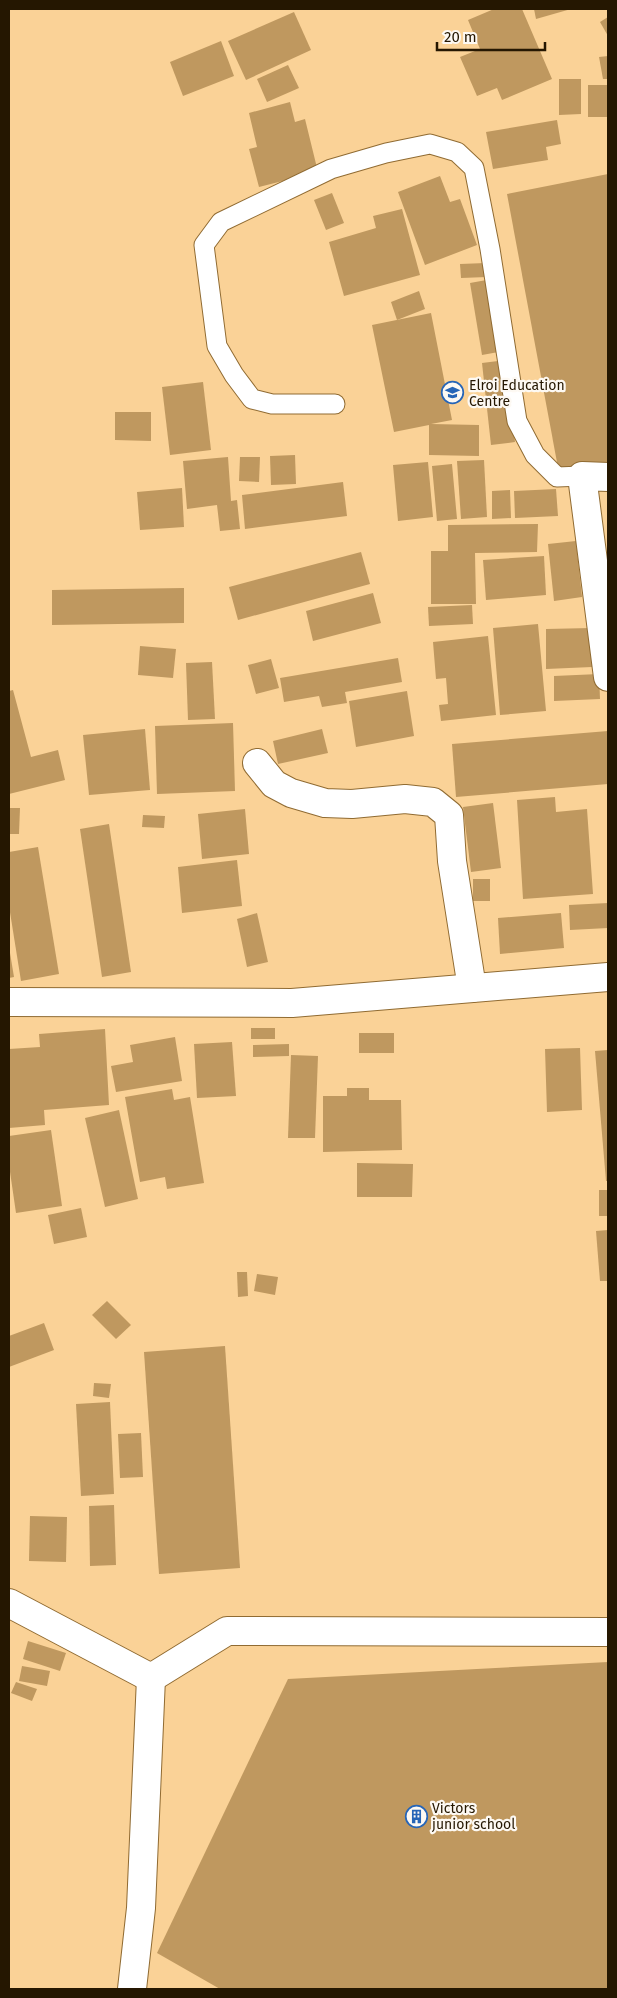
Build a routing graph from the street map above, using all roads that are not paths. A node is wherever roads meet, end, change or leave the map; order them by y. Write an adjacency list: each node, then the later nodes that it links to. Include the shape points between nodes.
1 (335, 404): 2 (lane, via 272,404 252,399 217,346 204,245 220,222 331,169 386,152 430,144 439,146 457,152 474,168 517,421 535,455 556,477)
2 (595, 477): 3 (street)
3 (608, 677)
4 (257, 763): 6 (street, via 274,784 325,803 405,799 433,802 449,815 452,861)
5 (608, 977): 6 (street)
6 (472, 988): 7 (street, via 292,1003)
7 (9, 1002)
8 (9, 1604): 10 (street)
9 (608, 1632): 10 (street, via 227,1631)
10 (151, 1678): 11 (street, via 141,1908)
11 (132, 1989)

